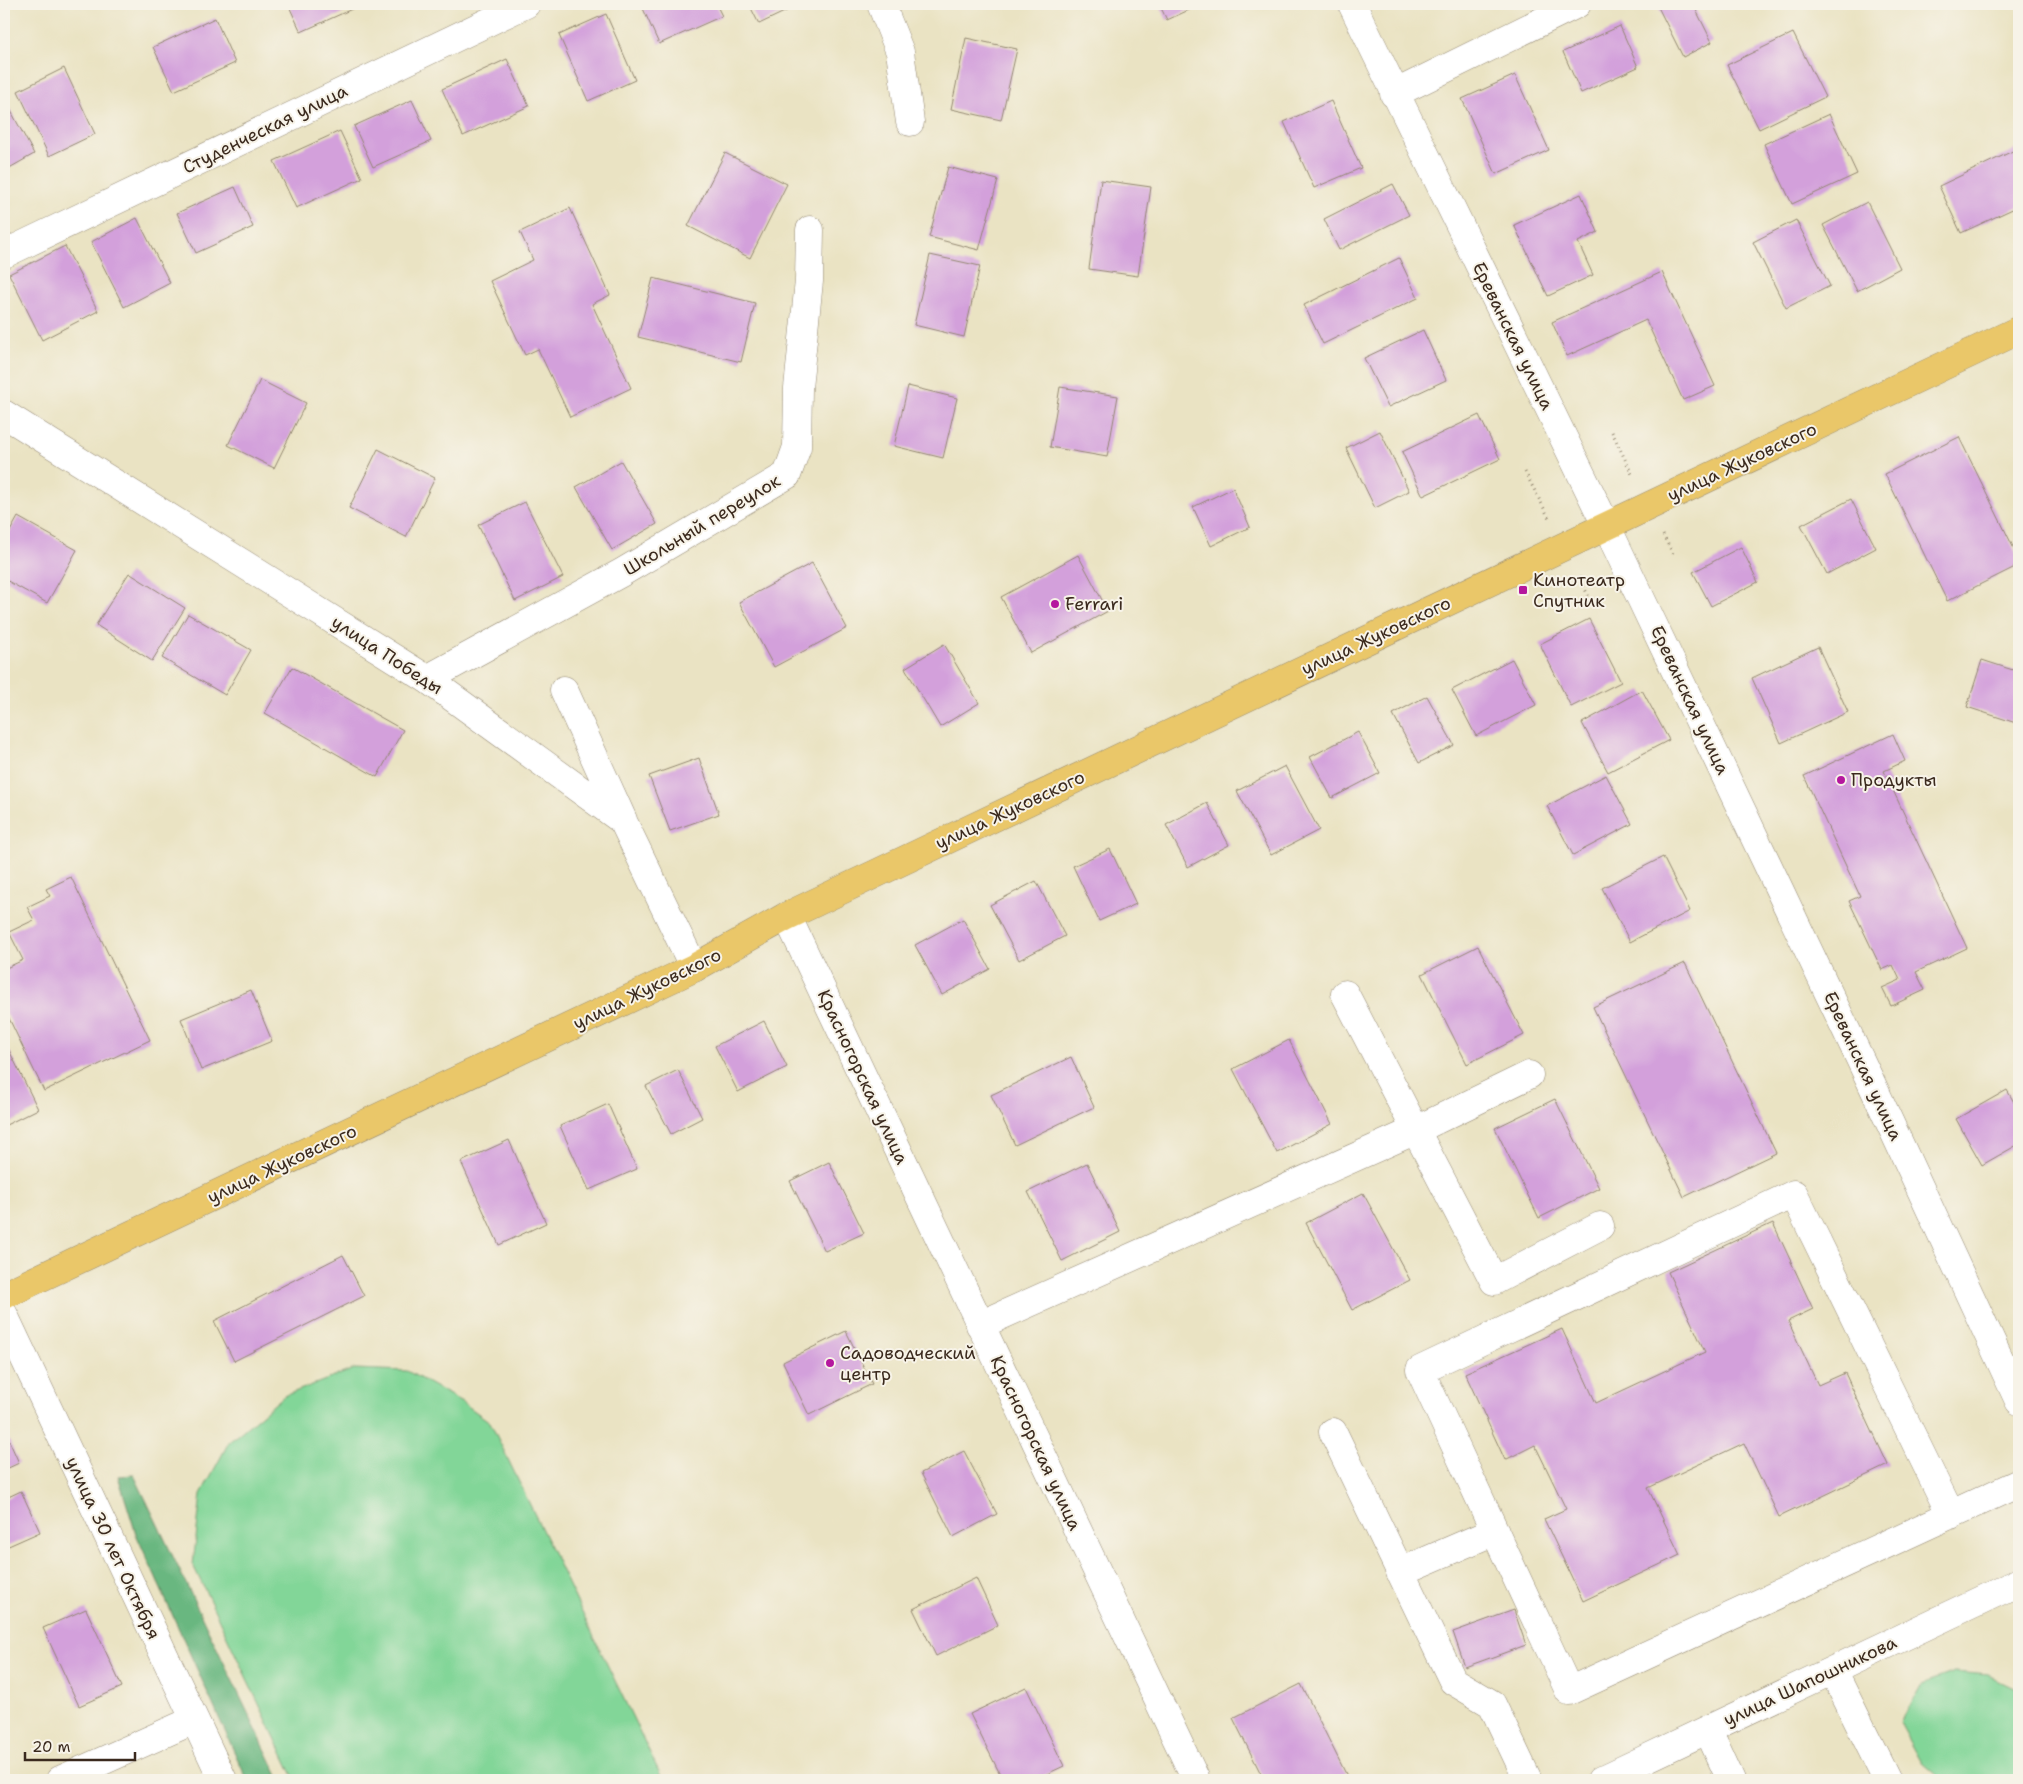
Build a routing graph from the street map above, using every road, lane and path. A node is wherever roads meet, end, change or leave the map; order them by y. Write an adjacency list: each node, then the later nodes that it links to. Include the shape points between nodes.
1 (526, 4): 8 (street, Студенческая улица)
2 (881, 4): 6 (street, via 900,52)
3 (1352, 4): 5 (street, Ереванская улица)
4 (1577, 4): 5 (street)
5 (1394, 94): 11 (street, Ереванская улица)
6 (910, 122)
7 (810, 230): 12 (street, Школьный переулок, via 809,281 798,388 797,447 787,475 621,574)
8 (4, 254)
9 (2019, 330): 11 (main road, улица Жуковского)
10 (4, 414): 12 (street, улица Победы)
11 (1606, 525): 15 (main road, улица Жуковского); 24 (street, Ереванская улица, via 1874,1087)
12 (428, 679): 14 (street, улица Победы)
13 (564, 690): 14 (street)
14 (623, 821): 16 (street, улица Победы)
15 (786, 916): 16 (main road, улица Жуковского); 23 (street, Красногорская улица)
16 (694, 968): 21 (main road, улица Жуковского)
17 (1345, 994): 19 (street)
18 (1529, 1075): 19 (street)
19 (1416, 1130): 20 (street, via 1494,1281); 23 (street)
20 (1600, 1226)
21 (4, 1295)
22 (4, 1315): 32 (street, улица 30 лет Октября)
23 (980, 1325): 36 (street, Красногорская улица)
24 (2019, 1401)
25 (1333, 1432): 29 (street)
26 (2019, 1483): 27 (street)
27 (1951, 1515): 28 (street, via 1569,1691); 28 (street, via 1794,1194 1420,1370)
28 (1495, 1531): 29 (street)
29 (1400, 1572): 37 (street, via 1453,1681 1492,1704)
30 (2019, 1582): 31 (street, улица Шапошникова)
31 (1832, 1671): 33 (street, улица Шапошникова); 40 (street)
32 (194, 1720): 34 (street); 35 (street, улица 30 лет Октября)
33 (1708, 1730): 38 (street, улица Шапошникова); 39 (street)
34 (60, 1780)
35 (222, 1780)
36 (1196, 1780)
37 (1528, 1780)
38 (1601, 1780)
39 (1731, 1780)
40 (1887, 1780)

